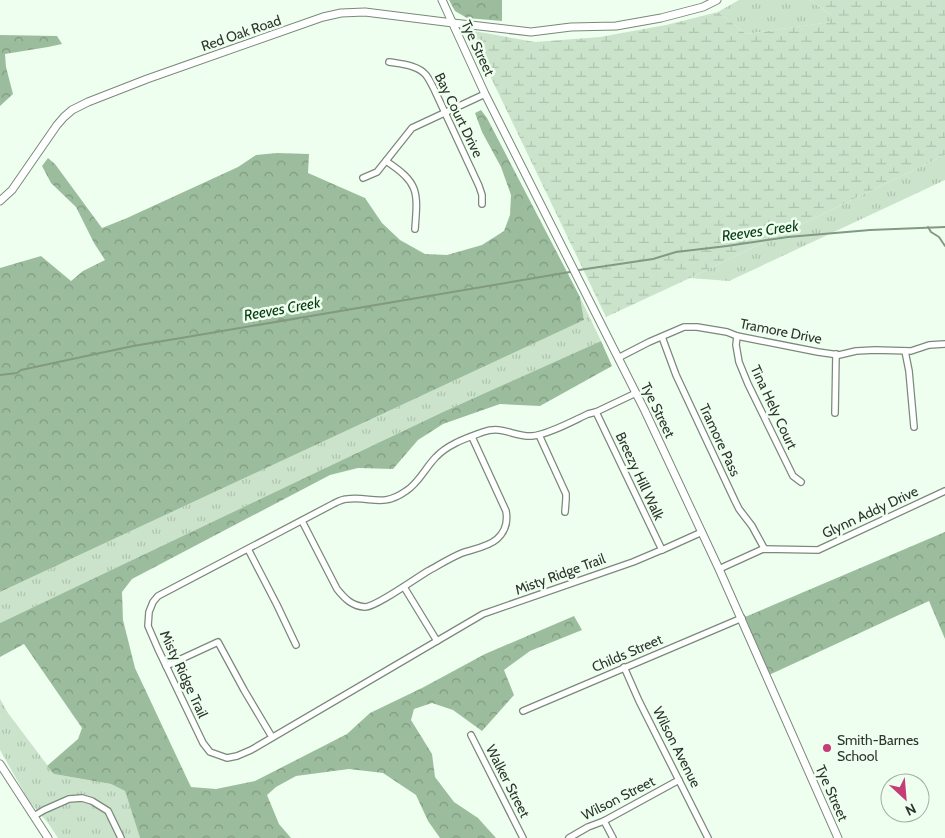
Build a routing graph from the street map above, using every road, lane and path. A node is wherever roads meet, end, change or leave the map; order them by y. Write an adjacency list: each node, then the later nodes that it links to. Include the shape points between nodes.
1 (442, 0): 3 (street, Tye Street)
2 (717, 0): 3 (street, Red Oak Road, via 703,7 616,26 532,32)
3 (453, 24): 5 (street, Tye Street); 9 (street, Red Oak Road, via 365,12 341,13 88,102 64,117 12,190)
4 (389, 62): 6 (street, Bay Court Drive, via 409,65 426,74)
5 (485, 94): 6 (street); 17 (street, Tye Street)
6 (445, 112): 7 (street, via 412,128); 10 (street, Bay Court Drive, via 479,186)
7 (386, 161): 8 (street, via 376,172); 11 (street, via 413,185 417,205)
8 (363, 178)
9 (0, 201)
10 (482, 204)
11 (415, 229)
12 (737, 336): 13 (street, Tramore Drive, via 697,326 684,327); 16 (street, Tramore Drive); 24 (street, Tina Hely Court, via 739,362 748,384 793,476)
13 (662, 337): 17 (street, Tramore Drive); 31 (street, Tramore Pass, via 676,375 735,501)
14 (945, 344): 15 (street, Tramore Drive)
15 (905, 351): 16 (street, Tramore Drive); 21 (street)
16 (836, 354): 20 (street)
17 (618, 358): 18 (street, Tye Street)
18 (636, 393): 19 (street, Misty Ridge Trail); 28 (street, Tye Street)
19 (596, 412): 22 (street, Misty Ridge Trail); 30 (street, Breezy Hill Walk)
20 (835, 413)
21 (914, 427)
22 (539, 435): 23 (street, Misty Ridge Trail, via 492,429); 26 (street, via 566,494)
23 (472, 437): 27 (street, Misty Ridge Trail, via 445,448 406,492 389,500 346,499); 33 (street, via 506,511 504,531 491,542 445,561)
24 (801, 482)
25 (945, 490): 31 (street, Glynn Addy Drive, via 818,550)
26 (564, 512)
27 (302, 520): 29 (street, Misty Ridge Trail); 33 (street, via 337,589 352,604 367,607)
28 (702, 532): 30 (street, Misty Ridge Trail); 32 (street, Tye Street)
29 (248, 549): 36 (street); 37 (street, Misty Ridge Trail, via 165,591 153,602 148,626)
30 (662, 550): 35 (street, Misty Ridge Trail, via 483,614)
31 (763, 550): 32 (street, Glynn Addy Drive)
32 (719, 568): 34 (street, Tye Street)
33 (404, 587): 35 (street)
34 (742, 618): 38 (street, Childs Street); 52 (street, Tye Street)
35 (437, 641): 41 (street, Misty Ridge Trail)
36 (296, 646)
37 (166, 666): 41 (street, Misty Ridge Trail, via 210,752 228,758 237,756); 41 (street, via 218,642)
38 (624, 667): 39 (street, Childs Street); 43 (street, Wilson Avenue)
39 (523, 711)
40 (471, 735): 48 (street, Walker Street)
41 (272, 737)
42 (0, 764): 44 (street)
43 (680, 780): 45 (street, Wilson Street); 51 (street, Wilson Avenue)
44 (34, 816): 46 (street); 47 (street, via 69,799 82,798 108,811)
45 (604, 821): 49 (street, Wilson Street); 50 (street)
46 (48, 838)
47 (121, 838)
48 (523, 838)
49 (569, 838)
50 (613, 838)
51 (708, 838)
52 (838, 838)

